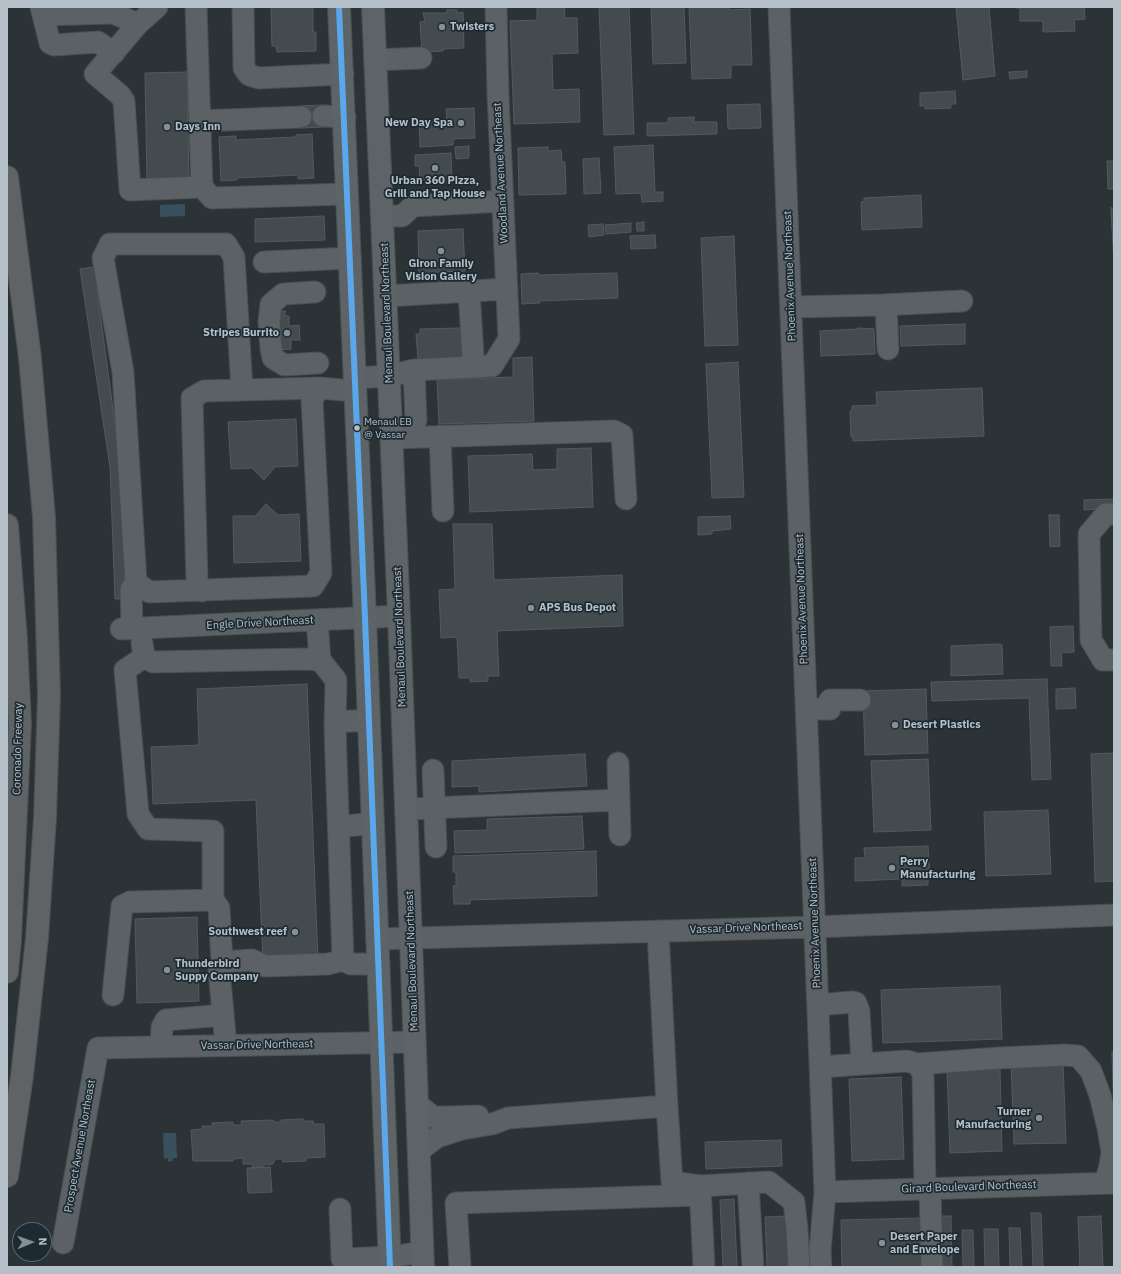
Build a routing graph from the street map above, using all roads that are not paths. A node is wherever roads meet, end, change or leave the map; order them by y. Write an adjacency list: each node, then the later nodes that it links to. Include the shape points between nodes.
1 (157, 7): 9 (street)
2 (196, 7): 17 (street)
3 (243, 7): 13 (street, via 244,68 249,75 259,78)
4 (339, 7): 13 (main road)
5 (373, 7): 12 (main road, Menaul Boulevard Northeast)
6 (496, 7): 21 (street, Woodland Avenue Northeast)
7 (779, 7): 31 (street, Phoenix Avenue Northeast)
8 (42, 11): 9 (street, via 113,13); 10 (street, via 50,43 54,45 98,42)
9 (138, 24): 10 (street)
10 (114, 53): 19 (street, via 95,74 120,95 124,102 130,190)
11 (421, 58): 12 (street)
12 (376, 60): 22 (main road, Menaul Boulevard Northeast)
13 (343, 74): 16 (main road)
14 (323, 116): 16 (street)
15 (301, 117): 17 (street)
16 (344, 117): 20 (main road)
17 (200, 121): 19 (street)
18 (7, 177): 94 (highway, via 30,358 44,517 49,695 37,946)
19 (202, 187): 20 (street, via 212,198)
20 (347, 194): 23 (main road)
21 (503, 201): 22 (street, via 413,206 402,216); 25 (street, Woodland Avenue Northeast)
22 (383, 216): 28 (main road, Menaul Boulevard Northeast)
23 (350, 258): 24 (street); 37 (main road)
24 (264, 262)
25 (507, 289): 26 (street); 35 (street, Woodland Avenue Northeast, via 508,339 492,366)
26 (469, 291): 28 (street); 33 (street)
27 (315, 292): 34 (street, via 283,294 271,304 269,321 273,358 284,365)
28 (386, 296): 36 (main road, Menaul Boulevard Northeast)
29 (962, 301): 30 (street)
30 (886, 305): 31 (street); 32 (street)
31 (791, 307): 57 (street, Phoenix Avenue Northeast)
32 (888, 349)
33 (473, 355)
34 (318, 362)
35 (414, 370): 36 (street); 40 (street)
36 (389, 376): 37 (street); 42 (main road, Menaul Boulevard Northeast)
37 (355, 384): 38 (street); 50 (main road)
38 (319, 388): 39 (street); 48 (street, via 312,400 321,573 313,586)
39 (242, 390): 47 (street, via 234,257 226,244 110,244 103,258 123,372); 48 (street, via 204,391 192,398 197,582)
40 (416, 420)
41 (440, 436): 42 (street); 43 (street, via 614,431 622,435); 44 (street)
42 (392, 438): 49 (main road, Menaul Boulevard Northeast)
43 (626, 499)
44 (443, 511)
45 (1114, 514): 55 (street, via 1106,514 1089,534 1091,640 1103,660)
46 (7, 525): 78 (highway, Coronado Freeway, via 20,724)
47 (136, 582): 48 (street, via 149,592); 52 (street, via 131,589)
48 (202, 591)
49 (399, 616): 50 (street, Engle Drive Northeast); 64 (main road, Menaul Boulevard Northeast)
50 (365, 618): 51 (street, Engle Drive Northeast); 58 (main road)
51 (317, 620): 52 (street, Engle Drive Northeast); 54 (street)
52 (131, 628): 53 (street)
53 (144, 657): 54 (street, via 153,662); 69 (street, via 125,670 138,814 148,829 213,831)
54 (320, 660): 59 (street, via 336,680)
55 (1114, 660)
56 (860, 700): 57 (street, via 830,700 830,711)
57 (807, 709): 71 (street, Phoenix Avenue Northeast)
58 (369, 720): 59 (street); 65 (main road)
59 (336, 722): 66 (street)
60 (618, 763): 62 (street)
61 (434, 770): 63 (street)
62 (619, 800): 63 (street); 67 (street)
63 (435, 808): 64 (street); 68 (street)
64 (406, 809): 73 (main road, Menaul Boulevard Northeast)
65 (373, 823): 66 (street); 74 (main road)
66 (339, 827): 75 (street)
67 (620, 836)
68 (436, 847)
69 (213, 900): 76 (street, via 219,908); 79 (street, via 130,902 122,906)
70 (1114, 915): 71 (street, Vassar Drive Northeast)
71 (815, 926): 72 (street, Vassar Drive Northeast); 80 (street, Phoenix Avenue Northeast)
72 (658, 931): 73 (street, Vassar Drive Northeast); 91 (street)
73 (411, 938): 74 (street, Vassar Drive Northeast); 82 (main road, Menaul Boulevard Northeast)
74 (377, 939): 77 (main road)
75 (343, 960): 76 (street, via 328,964 265,966 252,960); 77 (street, via 351,964)
76 (222, 962): 81 (street, via 219,970)
77 (378, 964): 83 (main road)
78 (7, 972)
79 (113, 996)
80 (818, 1005): 87 (street, via 856,1003 859,1011); 89 (street, Phoenix Avenue Northeast)
81 (223, 1015): 84 (street); 85 (street, via 166,1020 162,1027)
82 (415, 1042): 83 (street, Vassar Drive Northeast); 90 (main road, Menaul Boulevard Northeast)
83 (382, 1043): 84 (street, Vassar Drive Northeast); 103 (main road)
84 (226, 1046): 85 (street, Vassar Drive Northeast)
85 (161, 1047): 86 (street, Vassar Drive Northeast)
86 (98, 1048): 101 (street, Prospect Avenue Northeast)
87 (862, 1064): 88 (street, via 907,1061); 89 (street)
88 (917, 1064): 96 (street, via 1078,1056 1091,1071 1100,1095 1112,1152); 97 (street, via 923,1073)
89 (820, 1067): 99 (street, Phoenix Avenue Northeast)
90 (417, 1104): 92 (street, via 433,1116 491,1115); 93 (main road, Menaul Boulevard Northeast)
91 (667, 1106): 92 (street); 98 (street, via 672,1182)
92 (509, 1118): 93 (street, via 436,1137)
93 (419, 1151): 102 (main road, Menaul Boulevard Northeast)
94 (7, 1176)
95 (748, 1183): 98 (street); 107 (street); 108 (street, via 769,1182 794,1202)
96 (1110, 1183): 97 (street, Girard Boulevard Northeast)
97 (927, 1188): 99 (street, Girard Boulevard Northeast); 110 (street)
98 (700, 1190): 105 (street, via 456,1203); 106 (street)
99 (825, 1192): 109 (street, Phoenix Avenue Northeast)
100 (340, 1209): 104 (street)
101 (63, 1244)
102 (423, 1260): 103 (street)
103 (390, 1262): 104 (street)
104 (342, 1263)
105 (460, 1267)
106 (704, 1267)
107 (753, 1267)
108 (799, 1267)
109 (821, 1267)
110 (932, 1267)

